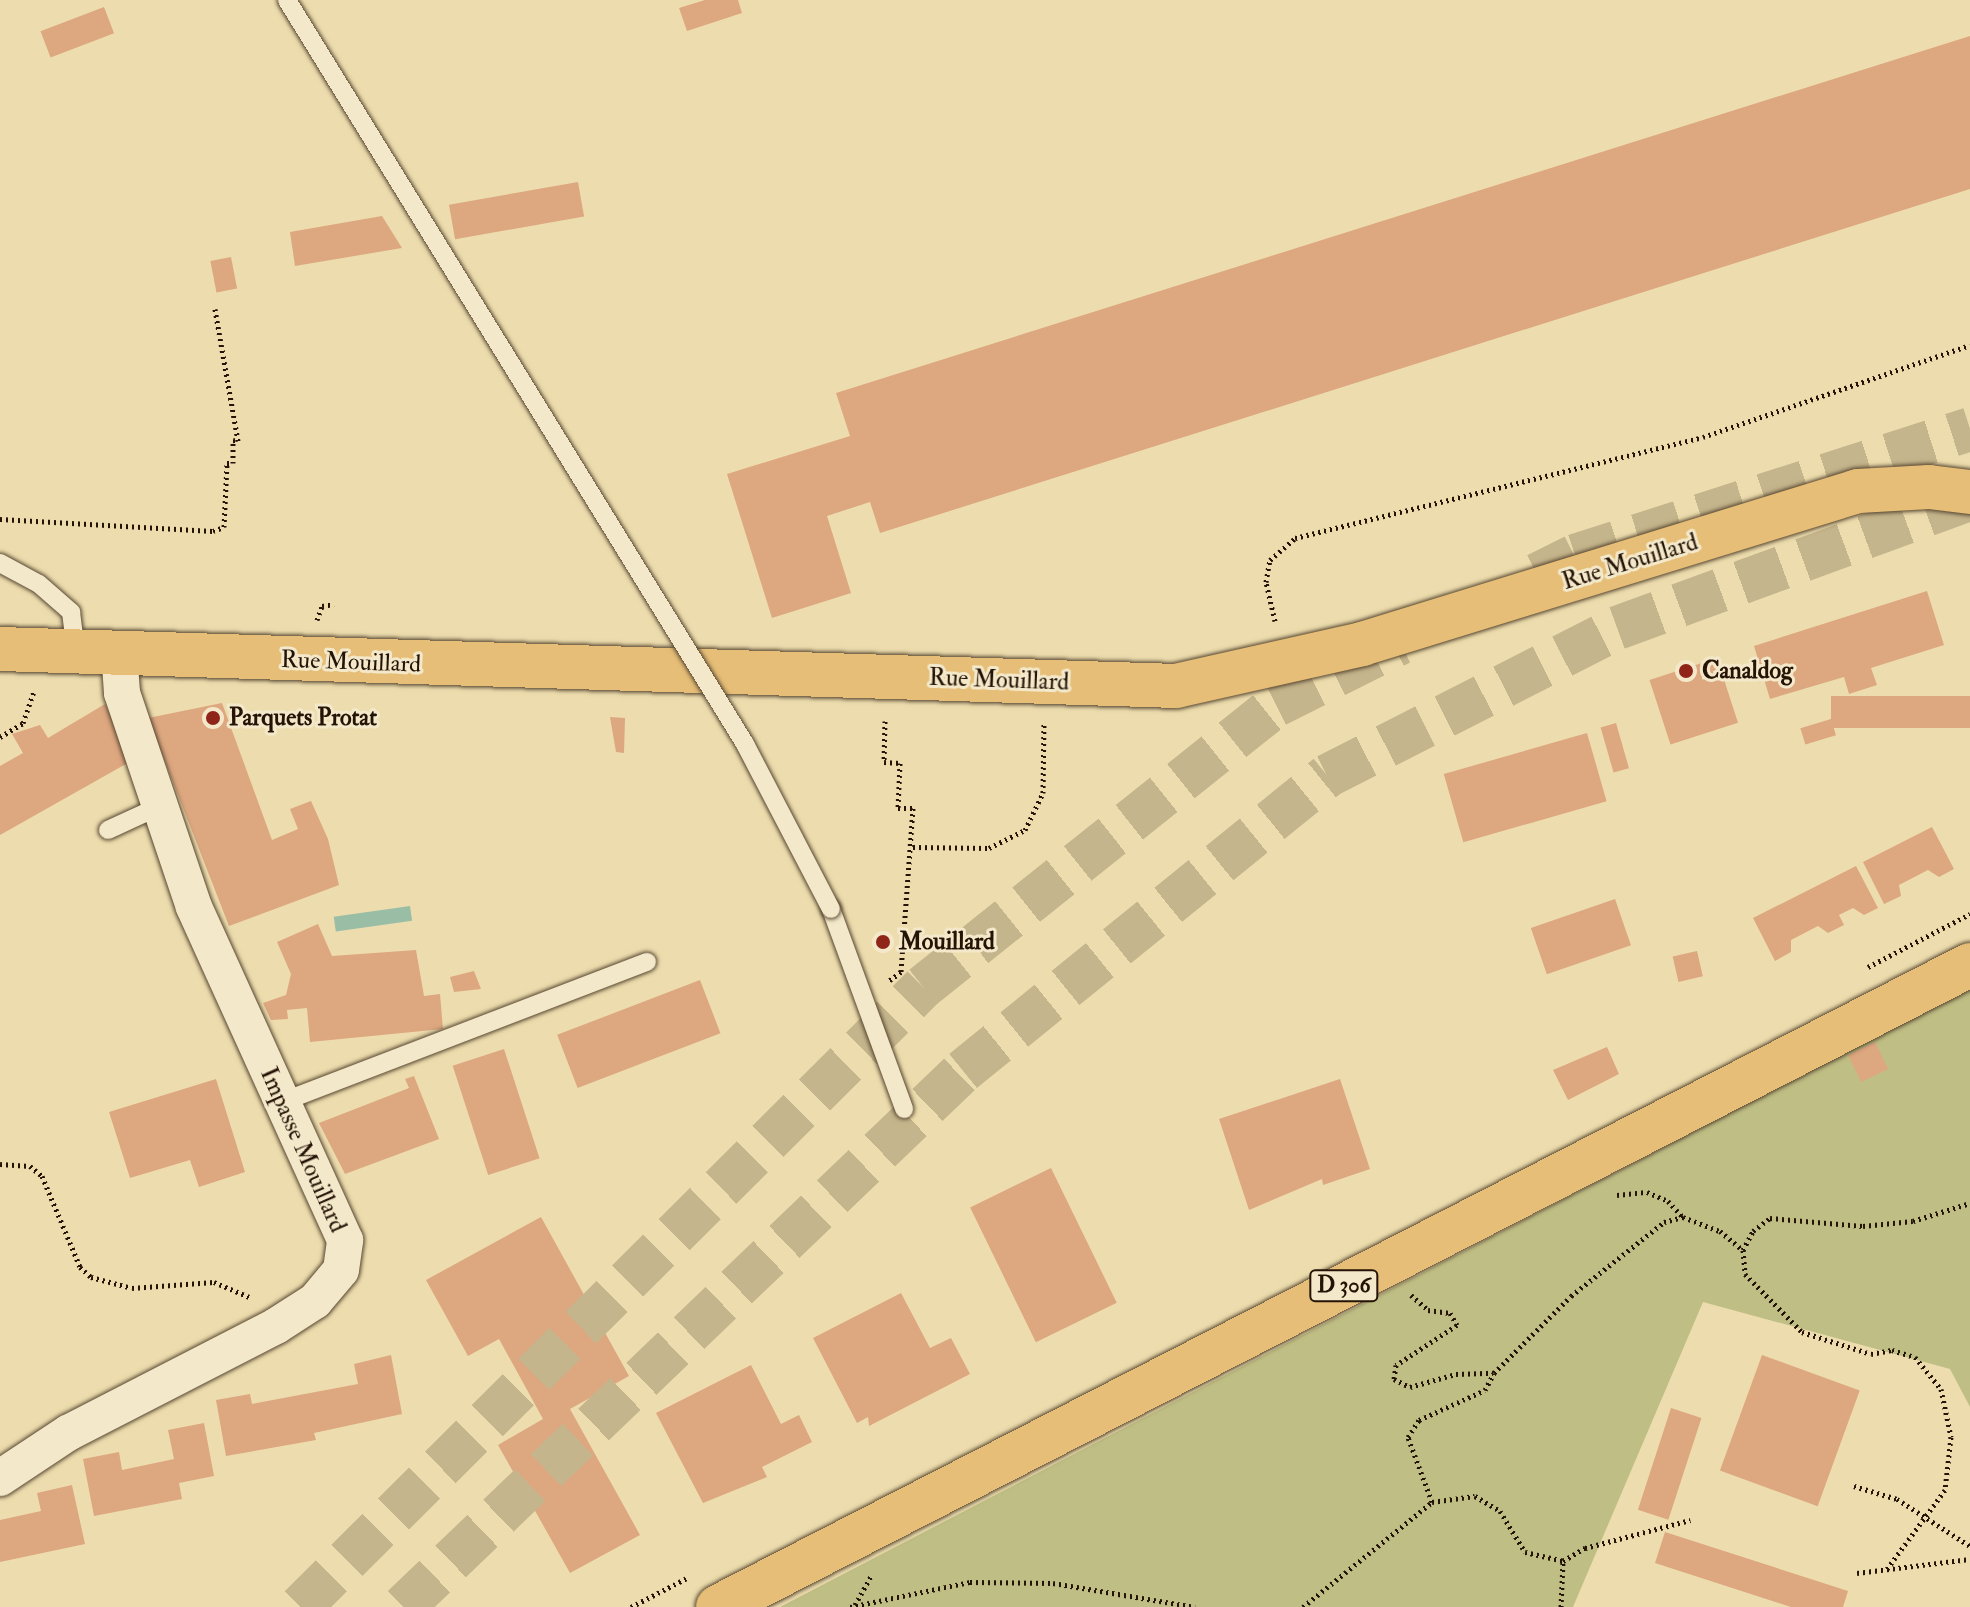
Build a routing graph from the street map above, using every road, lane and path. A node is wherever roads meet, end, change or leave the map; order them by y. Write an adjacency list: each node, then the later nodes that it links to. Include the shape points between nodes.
1 (287, 0): 24 (lane, bridge, via 745,744 831,909)
2 (215, 309): 5 (path, via 238,441 233,440 233,463 227,463 224,527 213,531)
3 (1970, 345): 12 (path, via 1703,437 1295,538 1270,560 1266,582)
4 (1970, 492): 12 (main road, Rue Mouillard, via 1929,487 1858,491 1362,644)
5 (0, 519)
6 (0, 563): 10 (lane, via 39,584 71,612)
7 (334, 604): 8 (path, via 319,609)
8 (317, 621)
9 (0, 649): 10 (main road, Rue Mouillard)
10 (76, 652): 11 (main road, Rue Mouillard)
11 (119, 654): 12 (main road, Rue Mouillard, via 1176,686); 17 (street, Impasse Mouillard, via 122,693)
12 (1283, 661)
13 (35, 690): 16 (path, via 23,723)
14 (885, 721): 19 (path, via 884,762 900,763 898,808 913,808)
15 (1044, 723): 19 (path, via 1043,793 1025,830 989,848)
16 (0, 737)
17 (160, 806): 18 (lane); 23 (street, Impasse Mouillard, via 194,907)
18 (108, 830)
19 (913, 847): 22 (path, via 901,972)
20 (647, 962): 23 (lane)
21 (1970, 965): 41 (main road, D 306)
22 (887, 982)
23 (282, 1102): 29 (street, Impasse Mouillard, via 345,1240 341,1270 315,1301)
24 (904, 1109)
25 (0, 1164): 29 (path, via 30,1166 42,1176 80,1267 91,1277 132,1288 214,1282 246,1295)
26 (1970, 1203): 27 (path, via 1913,1221 1863,1226 1770,1218 1753,1231)
27 (1743, 1250): 30 (path, via 1703,1222 1683,1217 1664,1222 1571,1296); 34 (path, via 1745,1274 1802,1332 1871,1354 1892,1350 1915,1357 1930,1372 1948,1407 1951,1437 1945,1490)
28 (1411, 1295): 30 (path, via 1428,1310 1450,1313 1457,1325 1396,1365 1394,1379 1410,1387 1456,1374)
29 (276, 1326): 31 (street, Impasse Mouillard, via 68,1433)
30 (1494, 1373): 33 (path, via 1485,1390 1419,1420 1408,1437)
31 (0, 1478)
32 (1854, 1486): 34 (path, via 1897,1499)
33 (1432, 1502): 38 (path, via 1475,1496 1500,1511 1525,1552); 44 (path)
34 (1927, 1519): 36 (path); 39 (path)
35 (1690, 1520): 38 (path, via 1585,1548)
36 (1970, 1546)
37 (1970, 1559): 39 (path)
38 (1563, 1561): 45 (path)
39 (1887, 1569): 40 (path)
40 (1857, 1573)
41 (718, 1607)
42 (850, 1607): 43 (path, via 970,1582 1053,1583)
43 (1195, 1607)
44 (1303, 1607)
45 (1561, 1607)

